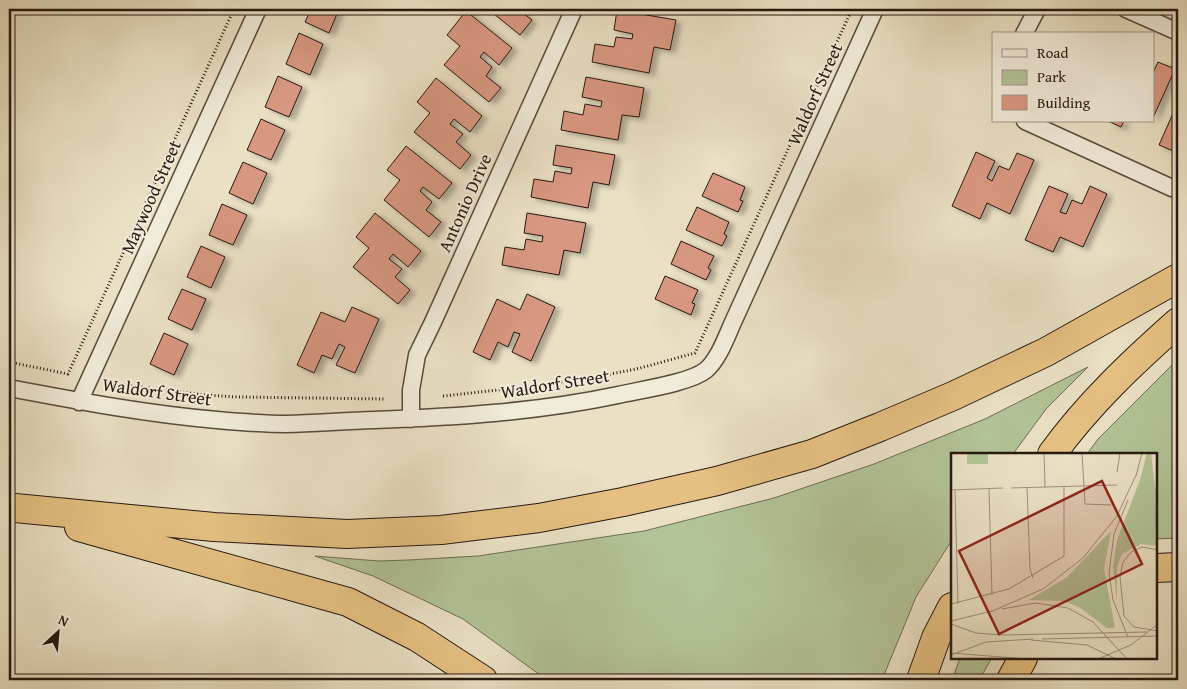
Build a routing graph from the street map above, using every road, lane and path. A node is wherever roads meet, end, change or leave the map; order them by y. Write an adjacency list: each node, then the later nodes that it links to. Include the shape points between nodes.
1 (234, 9): 15 (path, via 68,374)
2 (258, 9): 17 (street, Maywood Street)
3 (574, 9): 18 (street, Antonio Drive, via 418,355 411,390)
4 (852, 9): 14 (path)
5 (875, 9): 18 (street, Waldorf Street, via 734,320 714,362 705,371 671,384 587,402 500,413)
6 (1037, 9): 8 (street)
7 (1126, 9): 9 (street)
8 (1025, 32)
9 (1178, 32)
10 (1027, 122): 11 (street)
11 (1172, 188)
12 (1178, 278): 20 (highway, via 1046,352 880,427 812,454 717,481 622,502 539,518 441,530 347,534 214,527)
13 (1178, 322): 19 (highway, via 1098,397)
14 (695, 353)
15 (9, 362)
16 (9, 388): 17 (street, Waldorf Street)
17 (79, 402): 18 (street, Waldorf Street, via 170,415 275,423)
18 (411, 419)
19 (1053, 453)
20 (12, 508): 25 (highway, via 348,602 417,637)
21 (1178, 567): 22 (highway)
22 (1157, 568)
23 (951, 609): 26 (highway, via 936,638)
24 (1022, 659): 27 (highway)
25 (483, 680)
26 (921, 680)
27 (1011, 680)

